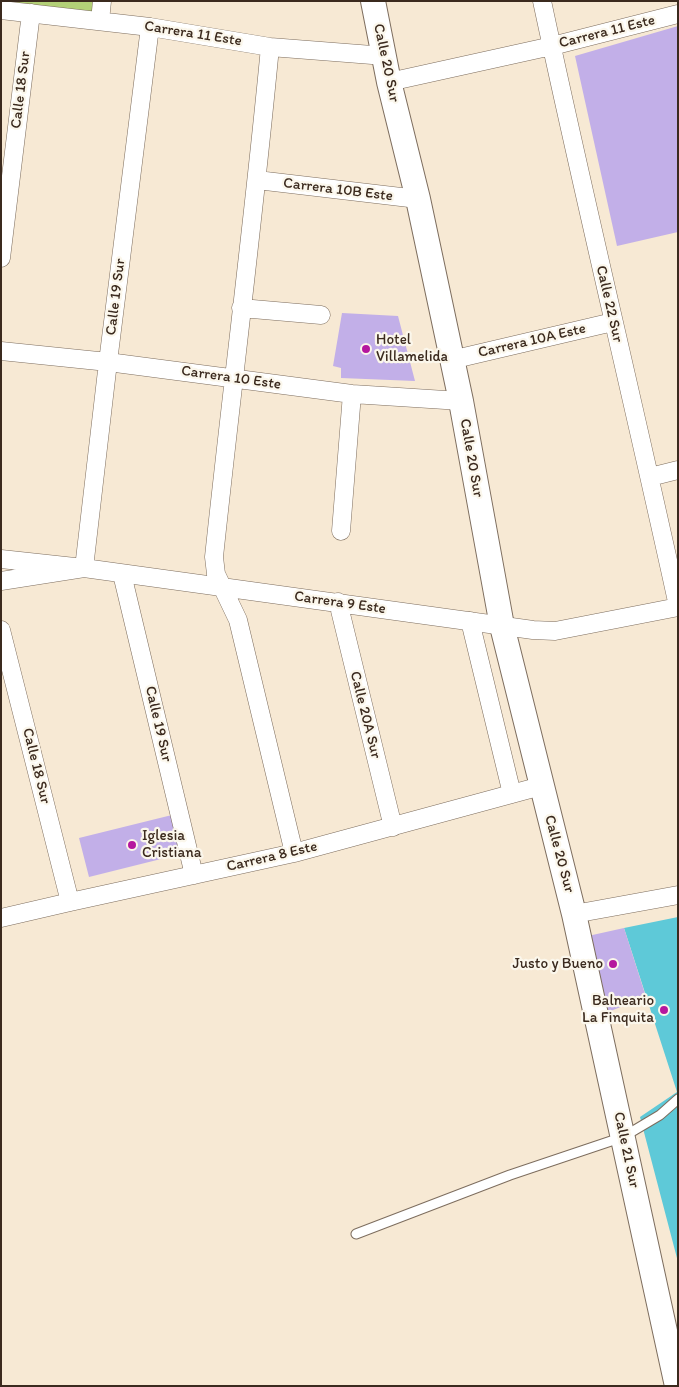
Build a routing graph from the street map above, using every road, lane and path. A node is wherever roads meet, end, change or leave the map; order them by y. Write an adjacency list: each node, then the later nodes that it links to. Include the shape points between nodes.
1 (102, 1): 7 (street)
2 (373, 1): 11 (street, Calle 20 Sur)
3 (542, 1): 9 (street, Calle 22 Sur)
4 (1, 10): 5 (street, Carrera 11 Este)
5 (31, 13): 7 (street, Carrera 11 Este); 15 (street, Calle 18 Sur)
6 (678, 14): 9 (street, Carrera 11 Este)
7 (100, 21): 8 (street, Carrera 11 Este)
8 (150, 27): 10 (street, Carrera 11 Este); 21 (street, Calle 19 Sur)
9 (552, 46): 12 (street, Carrera 11 Este); 18 (street, Calle 22 Sur)
10 (270, 47): 11 (street, Carrera 11 Este); 13 (street)
11 (385, 56): 12 (street, Calle 20 Sur)
12 (390, 82): 14 (street, Calle 20 Sur)
13 (257, 180): 14 (street, Carrera 10B Este); 16 (street)
14 (418, 199): 20 (street, Calle 20 Sur)
15 (1, 258)
16 (241, 308): 17 (street); 22 (street)
17 (321, 315)
18 (613, 322): 20 (street, Carrera 10A Este); 26 (street, Calle 22 Sur)
19 (1, 351): 21 (street, Carrera 10 Este)
20 (451, 360): 24 (street, Calle 20 Sur)
21 (108, 362): 22 (street, Carrera 10 Este); 29 (street, Calle 19 Sur)
22 (233, 378): 23 (street, Carrera 10 Este); 32 (street, via 214,557)
23 (352, 394): 24 (street, Carrera 10 Este); 27 (street)
24 (460, 401): 36 (street, Calle 20 Sur)
25 (678, 470): 26 (street)
26 (650, 477): 34 (street, Calle 22 Sur)
27 (341, 531)
28 (1, 559): 29 (street, Carrera 9 Este)
29 (84, 568): 30 (street, Carrera 9 Este); 31 (street)
30 (122, 574): 32 (street, Carrera 9 Este); 42 (street, Calle 19 Sur)
31 (1, 581)
32 (221, 587): 33 (street, Carrera 9 Este); 41 (street, via 238,620)
33 (338, 602): 35 (street, Carrera 9 Este); 40 (street, Calle 20A Sur)
34 (678, 606): 36 (street, Carrera 9 Este, via 556,631)
35 (470, 621): 36 (street, Carrera 9 Este); 39 (street)
36 (502, 626): 38 (street, Calle 20 Sur)
37 (1, 630): 44 (street, Calle 18 Sur)
38 (541, 786): 39 (street, Carrera 8 Este); 45 (street, Calle 20 Sur)
39 (512, 794): 40 (street, Carrera 8 Este)
40 (393, 827): 41 (street, Carrera 8 Este)
41 (294, 853): 42 (street, Carrera 8 Este)
42 (194, 875): 44 (street, Carrera 8 Este)
43 (678, 895): 45 (street)
44 (70, 902): 46 (street, Carrera 8 Este)
45 (574, 914): 48 (street, Calle 21 Sur)
46 (1, 918)
47 (678, 1099): 48 (lane, via 660,1115)
48 (623, 1137): 49 (lane); 50 (street, Calle 21 Sur)
49 (356, 1234)
50 (677, 1386)

